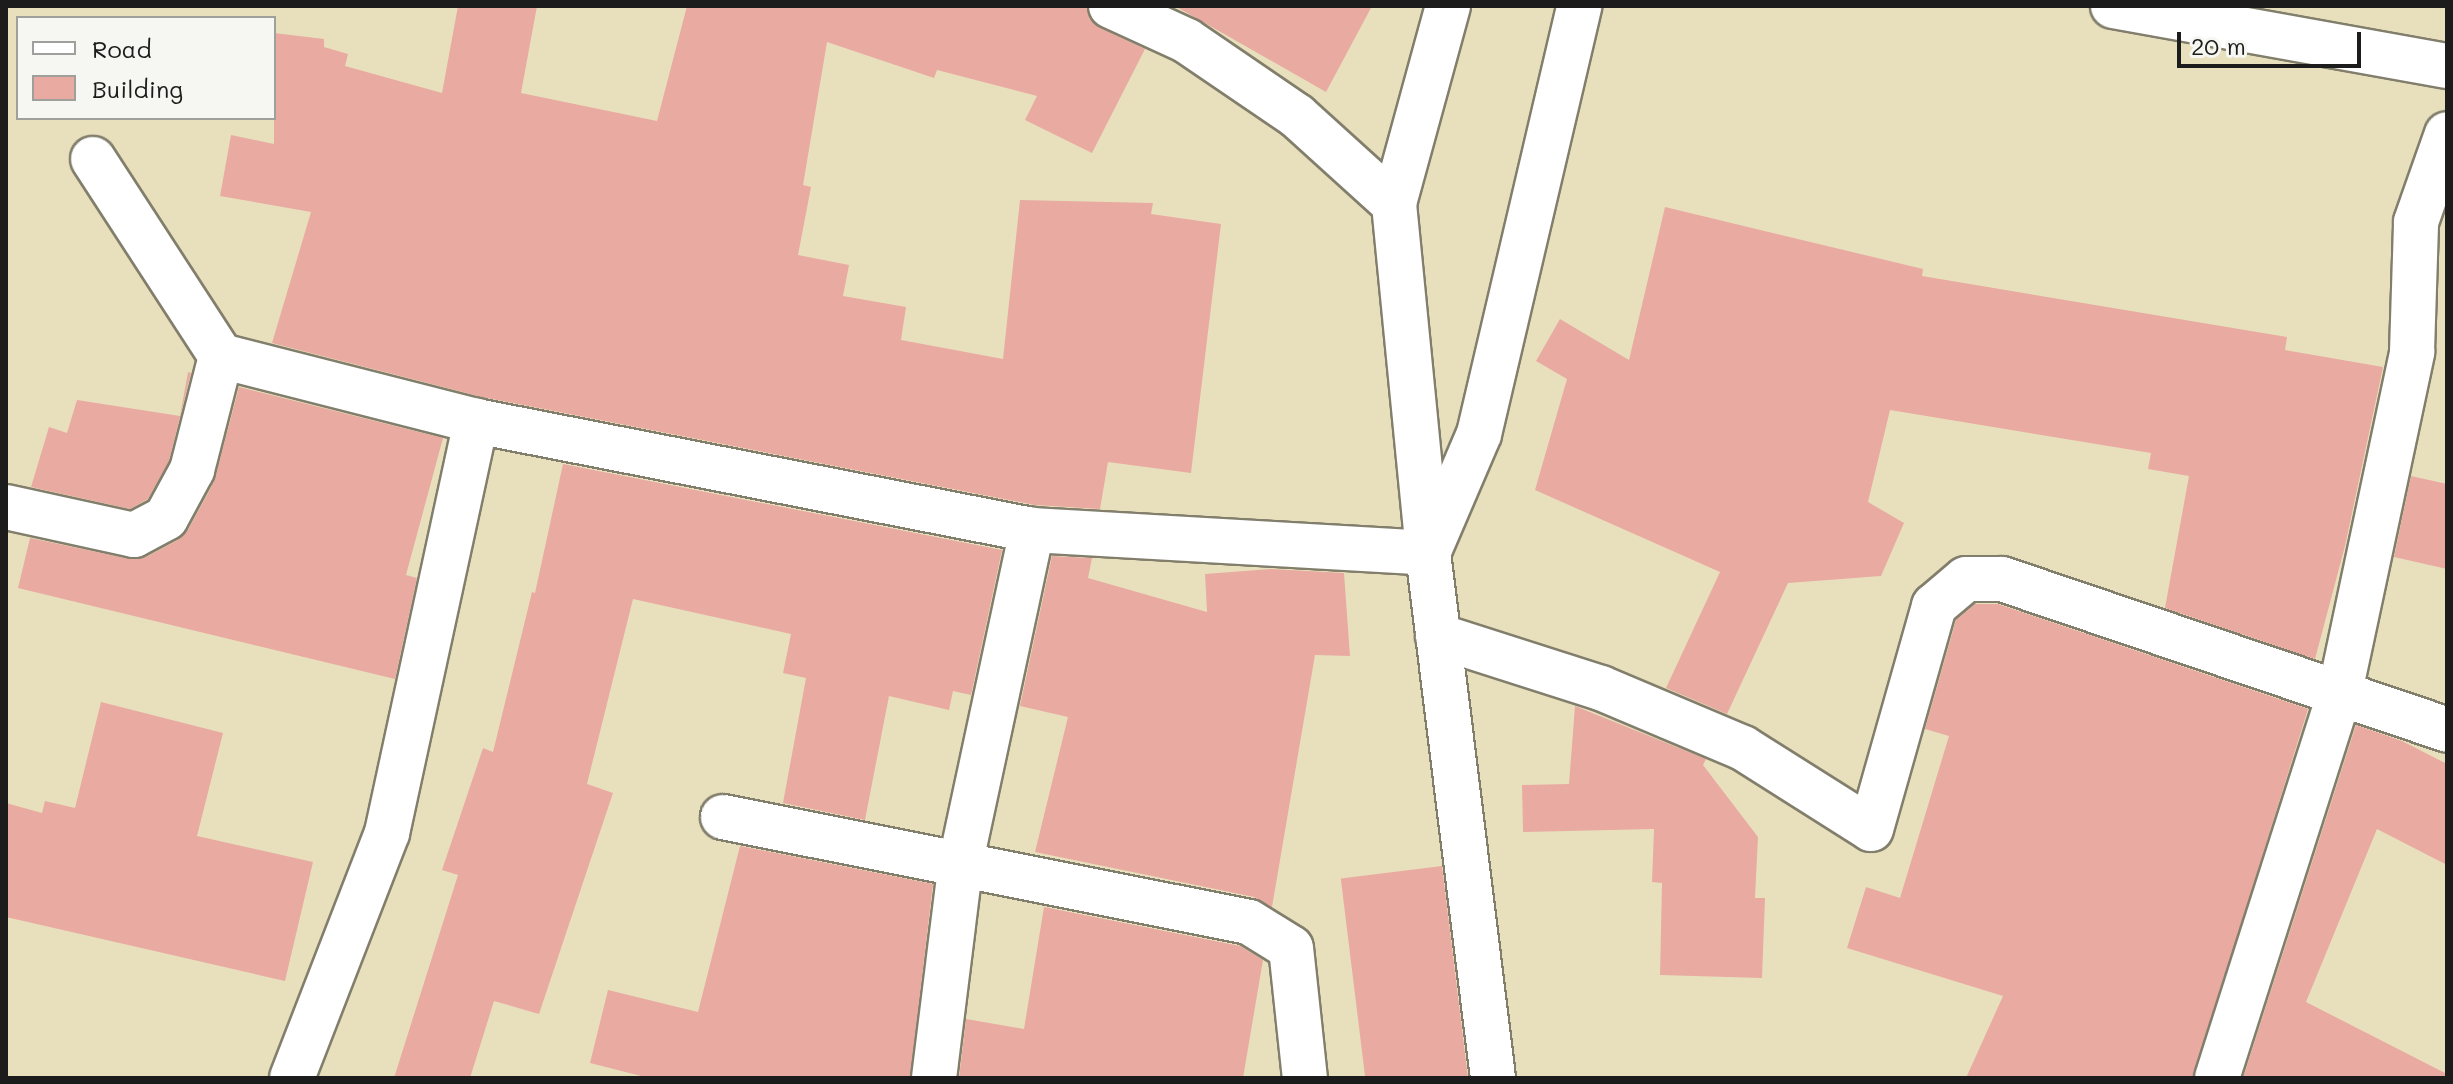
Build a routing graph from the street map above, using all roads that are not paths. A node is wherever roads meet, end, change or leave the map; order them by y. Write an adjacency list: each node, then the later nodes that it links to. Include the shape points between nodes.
1 (1111, 6): 8 (street, via 1187,41 1297,116)
2 (1448, 6): 8 (street)
3 (1579, 6): 13 (street, via 1479,434)
4 (2113, 6): 5 (street)
5 (2447, 66)
6 (2447, 134): 15 (street, via 2416,222 2412,352)
7 (93, 159): 9 (street)
8 (1394, 204): 13 (street)
9 (221, 356): 10 (street); 11 (street, via 192,470 166,518 134,535)
10 (476, 421): 12 (street); 19 (street, via 387,833)
11 (6, 507)
12 (1032, 530): 13 (street); 18 (street)
13 (1428, 553): 14 (street)
14 (1438, 636): 15 (street, via 1601,688 1743,748 1871,829 1934,606 1966,579 2002,579); 22 (street)
15 (2340, 692): 16 (street); 23 (street)
16 (2447, 730)
17 (723, 817): 18 (street, via 959,866)
18 (961, 861): 20 (street); 21 (street, via 1249,922 1291,948)
19 (292, 1078)
20 (934, 1078)
21 (1305, 1078)
22 (1493, 1078)
23 (2217, 1078)

